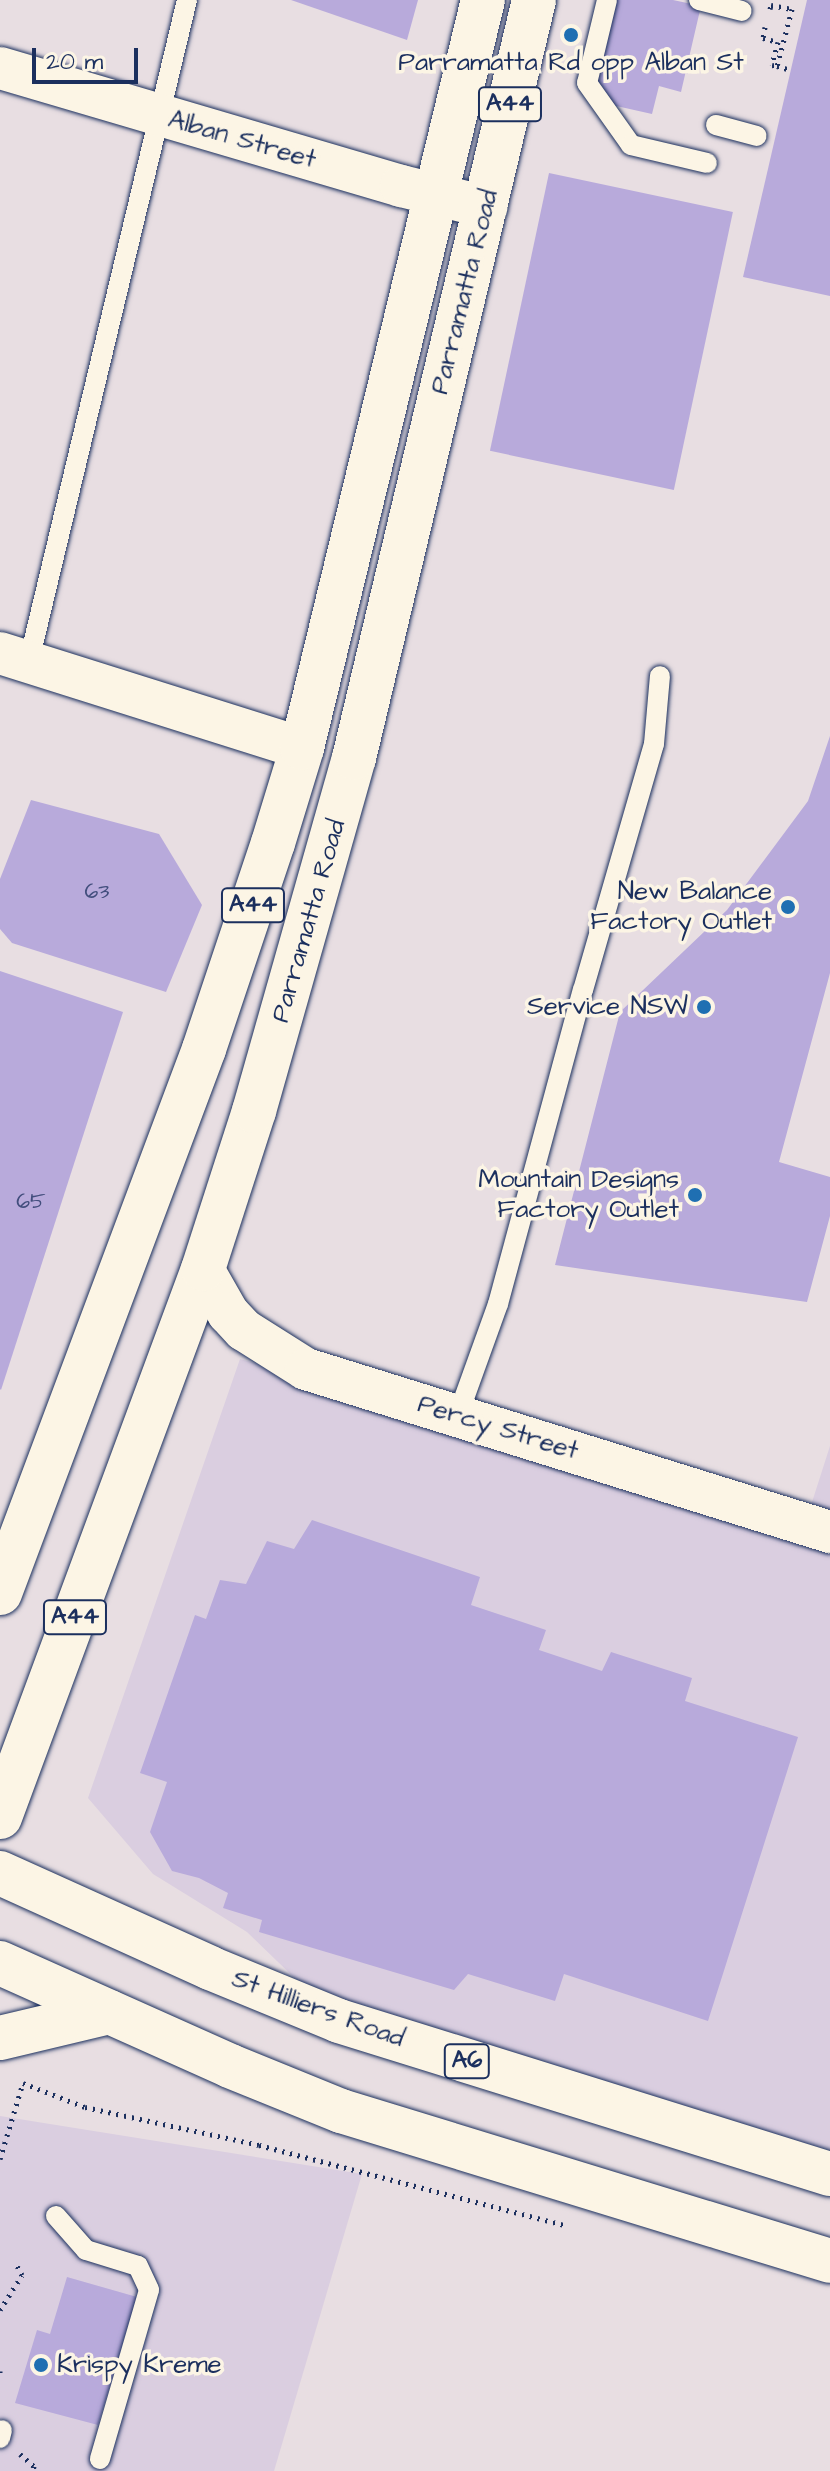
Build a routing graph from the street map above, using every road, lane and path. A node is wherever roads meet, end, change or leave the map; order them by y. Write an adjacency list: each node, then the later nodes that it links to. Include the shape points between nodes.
1 (187, 0): 10 (lane)
2 (483, 0): 14 (highway, Parramatta Road / A44)
3 (534, 0): 15 (highway, Parramatta Road / A44)
4 (607, 0): 13 (lane, via 587,83 631,145)
5 (699, 0): 6 (lane)
6 (742, 11)
7 (777, 66): 7 (path, via 772,65 778,42 763,38 771,5 792,9); 9 (path)
8 (0, 68): 10 (street, Alban Street)
9 (791, 70)
10 (159, 115): 14 (street, Alban Street); 16 (lane)
11 (716, 125): 12 (lane)
12 (757, 136)
13 (707, 163)
14 (434, 195): 15 (street, Alban Street); 18 (highway, Parramatta Road / A44)
15 (486, 207): 19 (highway, Parramatta Road / A44, via 331,848)
16 (14, 657): 18 (street)
17 (660, 676): 20 (lane, via 654,744 498,1304)
18 (302, 748): 22 (highway, Parramatta Road / A44, via 204,1049)
19 (203, 1269): 20 (street, Percy Street, via 244,1330 306,1369); 23 (highway, Parramatta Road / A44)
20 (458, 1415): 21 (street, Percy Street)
21 (830, 1532)
22 (0, 1593)
23 (0, 1817)
24 (0, 1873): 29 (highway, St Hilliers Road / A6, via 339,2021)
25 (0, 1963): 26 (highway)
26 (109, 2012): 27 (highway); 32 (highway, via 341,2111)
27 (0, 2038)
28 (0, 2159): 31 (path, via 23,2083 85,2107 259,2145)
29 (830, 2174)
30 (56, 2216): 35 (lane, via 86,2250 138,2266 149,2290)
31 (583, 2230)
32 (830, 2261)
33 (15, 2262): 34 (path, via 22,2275)
34 (0, 2310)
35 (100, 2459)

